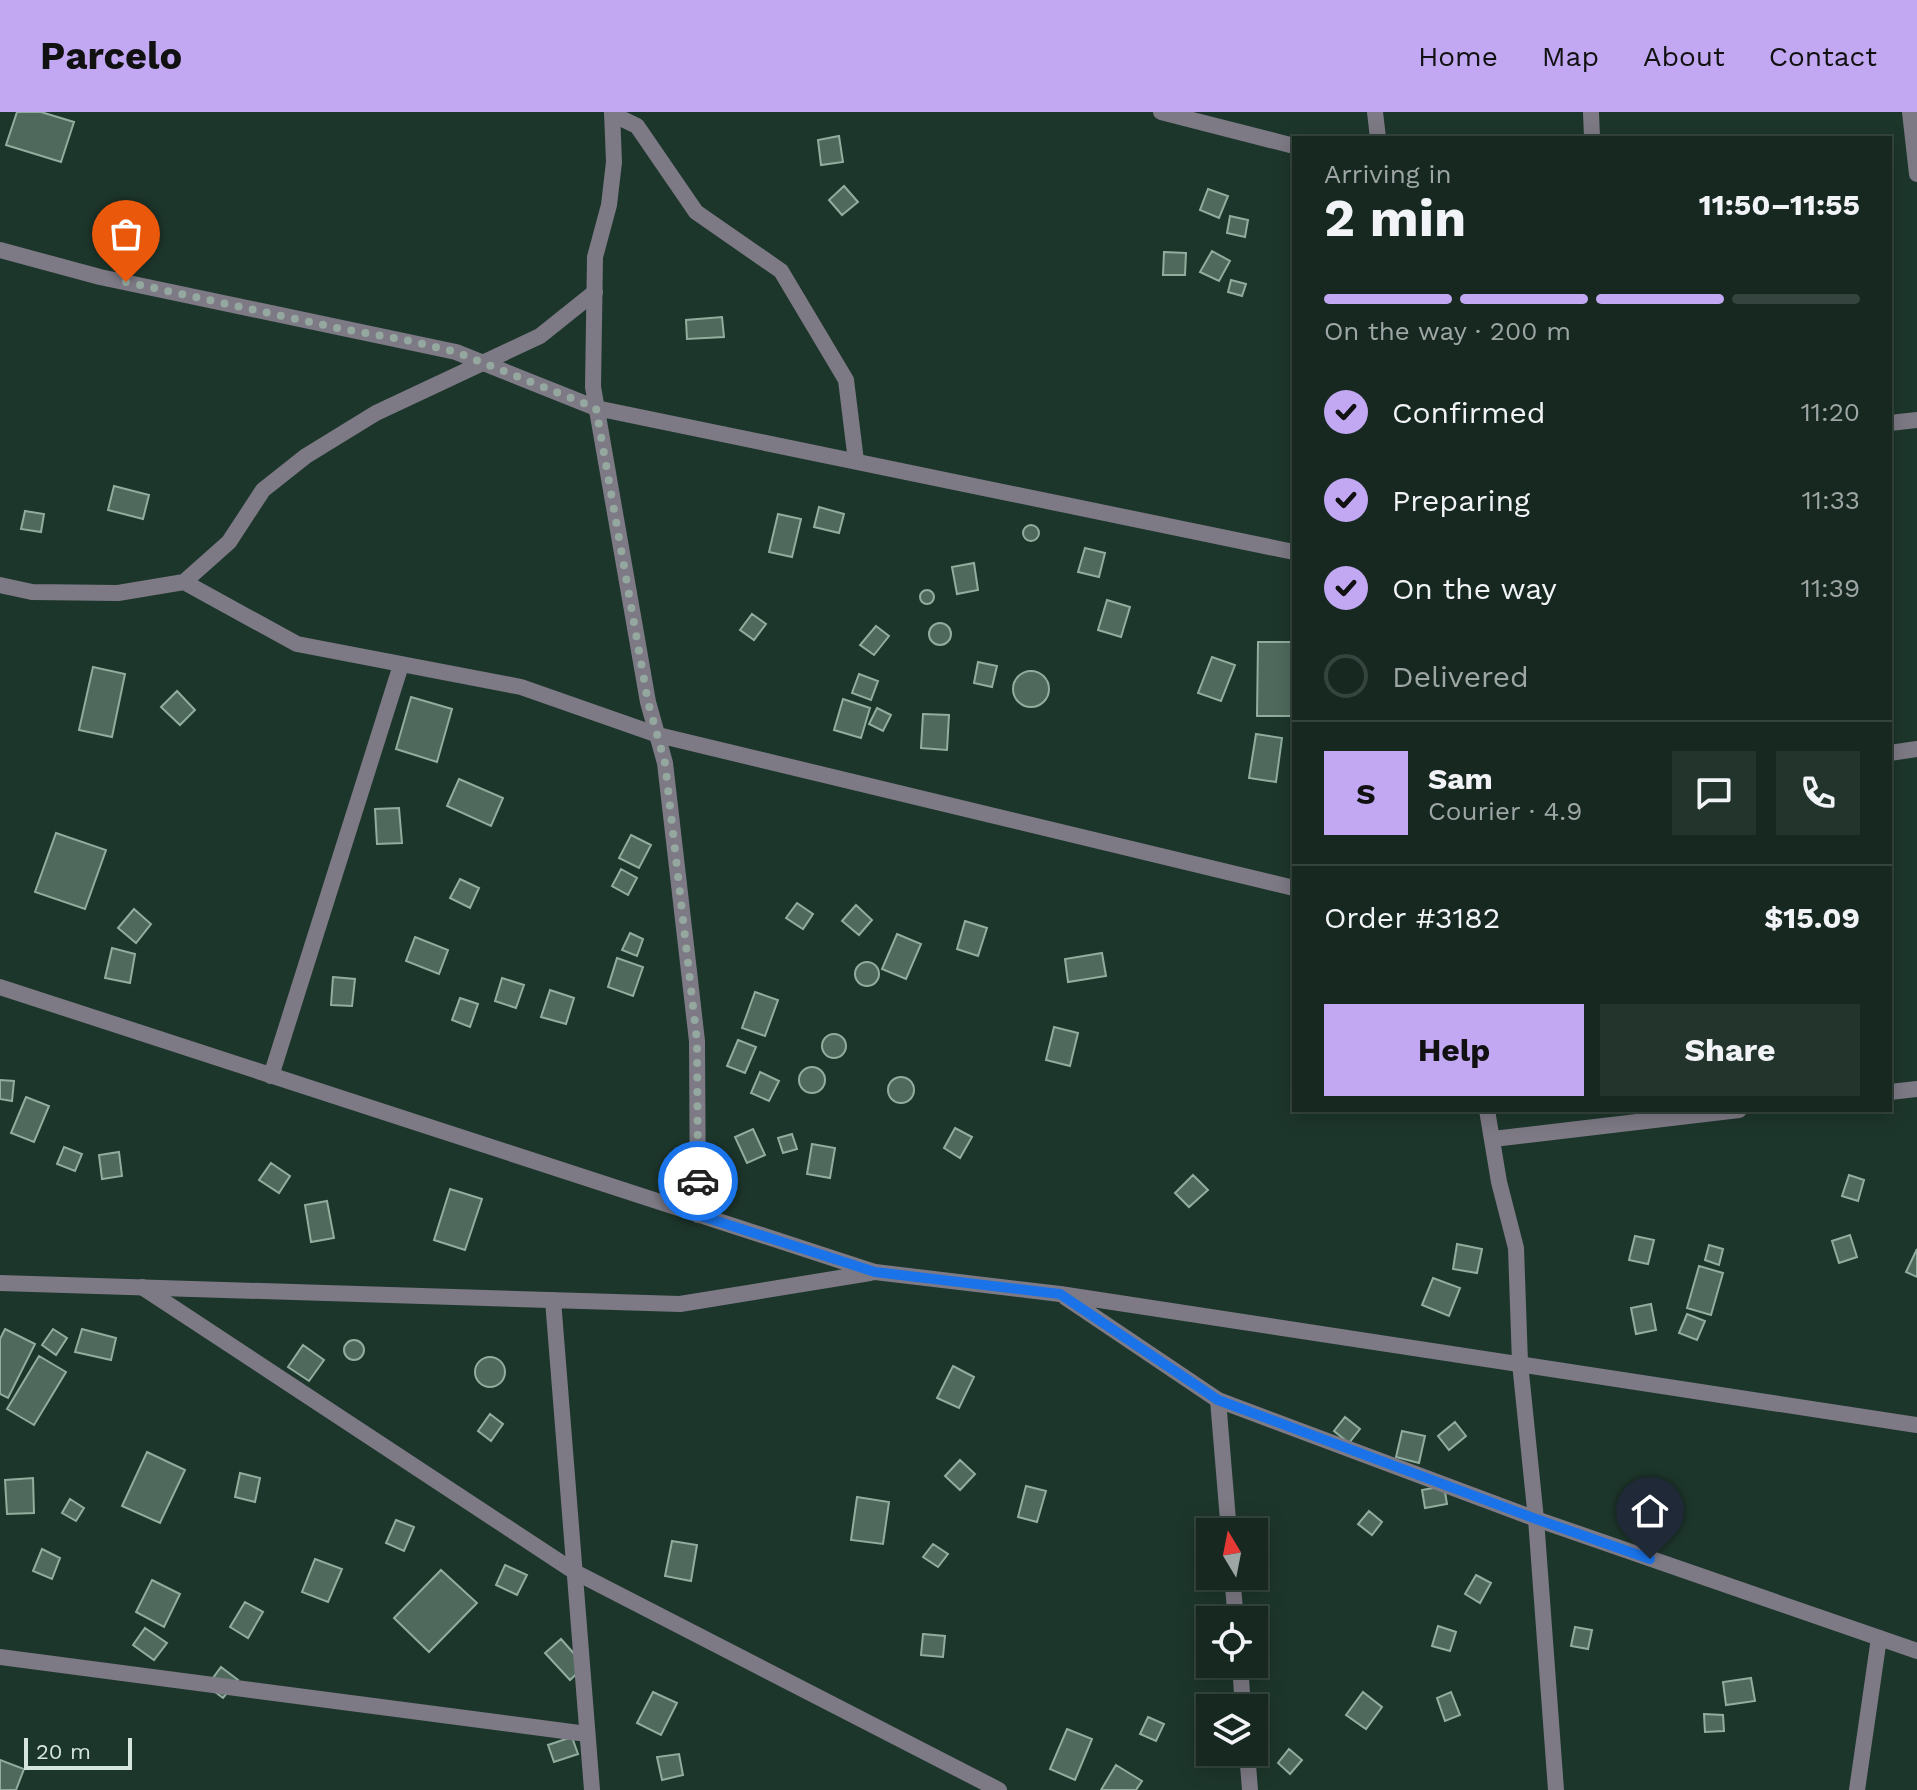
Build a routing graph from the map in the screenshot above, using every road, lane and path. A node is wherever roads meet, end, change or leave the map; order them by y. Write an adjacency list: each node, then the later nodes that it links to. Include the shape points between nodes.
1 (1161, 112): 8 (street)
2 (1375, 112): 6 (street)
3 (1591, 112): 7 (street)
4 (1910, 112): 9 (street)
5 (612, 113): 11 (street, via 614,162 595,257); 16 (street, via 637,126 696,212 781,271 846,380)
6 (1378, 136)
7 (1592, 136)
8 (1292, 145)
9 (1917, 174)
10 (0, 250): 12 (street, via 206,300 406,340)
11 (595, 292): 12 (street, via 540,336); 13 (street)
12 (483, 363): 13 (street); 18 (street, via 376,413 306,456 263,490 229,542)
13 (596, 408): 16 (street); 21 (street)
14 (1917, 420): 15 (street)
15 (1892, 423)
16 (856, 461): 17 (street)
17 (1292, 552)
18 (184, 582): 19 (street, via 118,593 32,592); 20 (street, via 297,644)
19 (0, 585)
20 (401, 665): 21 (street, via 521,687); 26 (street)
21 (658, 735): 24 (street); 33 (street, via 693,990)
22 (1917, 749): 23 (street)
23 (1892, 753)
24 (1292, 888)
25 (0, 987): 26 (street)
26 (271, 1076): 33 (street)
27 (1917, 1089): 28 (street)
28 (1892, 1092)
29 (1487, 1112): 32 (street)
30 (1705, 1112): 31 (street)
31 (1671, 1114): 32 (street)
32 (1493, 1139): 39 (street, via 1516,1248)
33 (698, 1215): 34 (street)
34 (875, 1272): 37 (street); 38 (street, via 680,1304)
35 (0, 1283): 36 (street)
36 (142, 1287): 38 (street); 44 (street)
37 (1060, 1294): 39 (street); 40 (street)
38 (553, 1300): 44 (street)
39 (1520, 1363): 41 (street); 43 (street)
40 (1218, 1400): 42 (street); 43 (street)
41 (1917, 1425)
42 (1228, 1518)
43 (1536, 1519): 45 (street); 53 (street)
44 (575, 1572): 48 (street); 51 (street)
45 (1879, 1638): 46 (street); 54 (street)
46 (1917, 1651)
47 (0, 1657): 48 (street)
48 (587, 1734): 50 (street)
49 (1248, 1766): 52 (street)
50 (592, 1790)
51 (999, 1790)
52 (1250, 1790)
53 (1556, 1790)
54 (1857, 1790)

